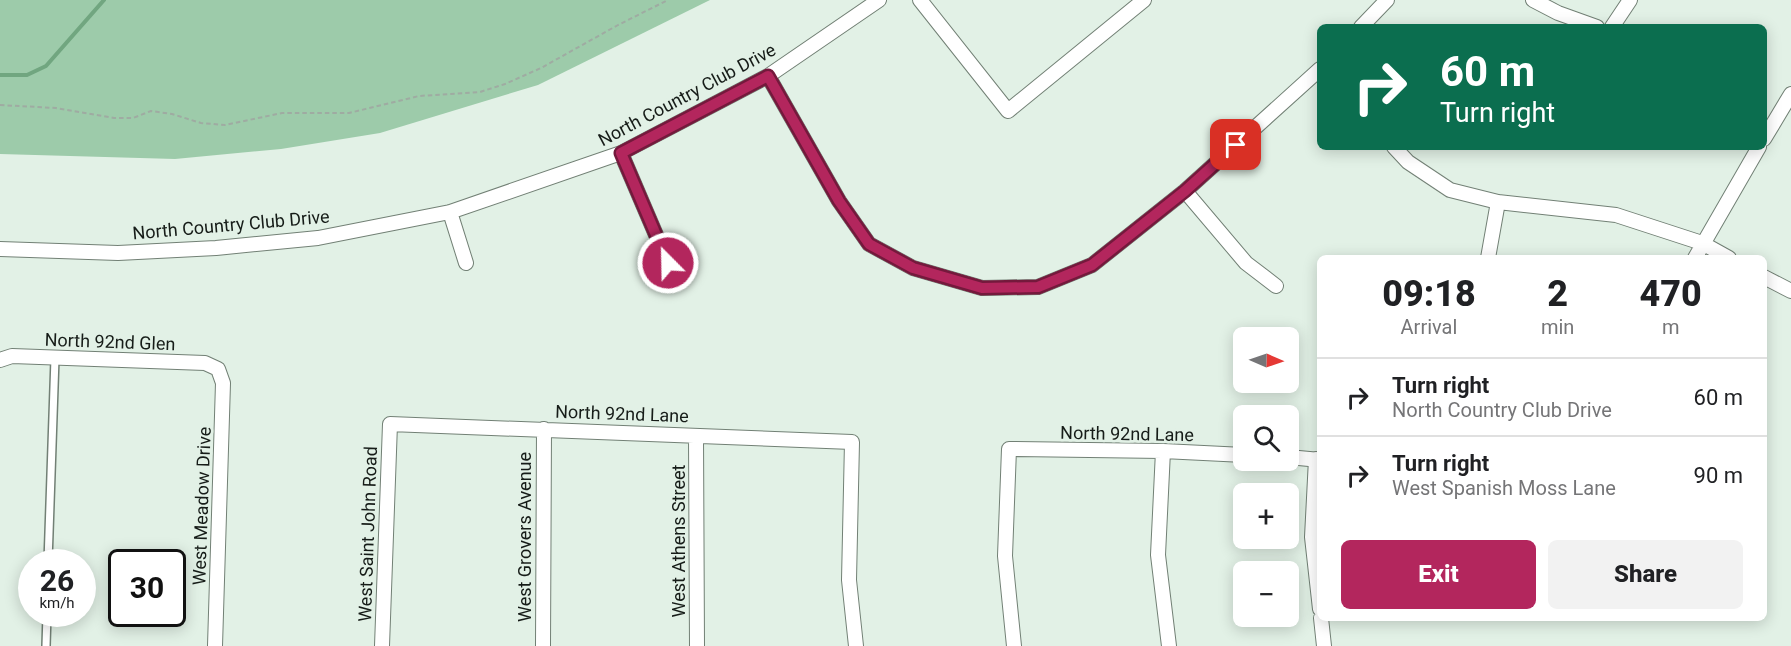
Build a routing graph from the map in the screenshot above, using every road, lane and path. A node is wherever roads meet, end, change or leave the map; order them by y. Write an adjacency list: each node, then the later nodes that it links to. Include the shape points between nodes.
1 (668, 0): 14 (path, via 505,84 480,92 419,96 349,113 282,113 225,125 151,111 133,118 114,118 56,108)
2 (879, 0): 12 (street, North Country Club Drive)
3 (920, 0): 4 (street, via 1008,111)
4 (1144, 0)
5 (1387, 0): 8 (street)
6 (1533, 0): 9 (street)
7 (1630, 0): 10 (street)
8 (1364, 24)
9 (1589, 24)
10 (1614, 24)
11 (1317, 72): 19 (street)
12 (768, 76): 18 (street, North Country Club Drive); 19 (street, via 839,201 869,244 913,268 982,288 1038,287 1092,265)
13 (1791, 94): 15 (street)
14 (0, 105)
15 (1767, 134)
16 (1397, 150): 20 (street, via 1450,190)
17 (1757, 150): 22 (street)
18 (621, 153): 21 (street, North Country Club Drive); 28 (street)
19 (1185, 191): 30 (street, via 1246,263)
20 (1498, 202): 22 (street, via 1616,215); 24 (street)
21 (450, 212): 23 (street, North Country Club Drive, via 318,238 216,248 118,253); 27 (street)
22 (1702, 243): 25 (street); 26 (street)
23 (0, 249)
24 (1489, 255)
25 (1696, 255)
26 (1724, 255)
27 (466, 263)
28 (668, 263)
29 (1767, 279): 31 (street)
30 (1276, 286)
31 (1791, 291)
32 (55, 358): 33 (street, North 92nd Glen, via 12,356); 34 (street, North 92nd Glen, via 205,363); 43 (lane)
33 (0, 360)
34 (218, 369): 48 (street, West Meadow Drive, via 223,383)
35 (390, 424): 36 (street, North 92nd Lane); 49 (street, West Saint John Road)
36 (544, 429): 37 (street, North 92nd Lane); 50 (street, West Grovers Avenue)
37 (696, 436): 51 (street, West Athens Street); 52 (street, North 92nd Lane, via 852,442 849,580)
38 (1163, 452): 39 (street, North 92nd Lane); 53 (street, North 92nd Lane, via 1009,449 1005,556); 54 (street, via 1158,555)
39 (1233, 455)
40 (1299, 459): 41 (street)
41 (1317, 460)
42 (1317, 473): 44 (street, via 1312,537)
43 (48, 549)
44 (1317, 582)
45 (1321, 621): 55 (street)
46 (47, 627): 47 (lane)
47 (46, 646)
48 (215, 646)
49 (382, 646)
50 (543, 646)
51 (697, 646)
52 (856, 646)
53 (1014, 646)
54 (1169, 646)
55 (1324, 646)

